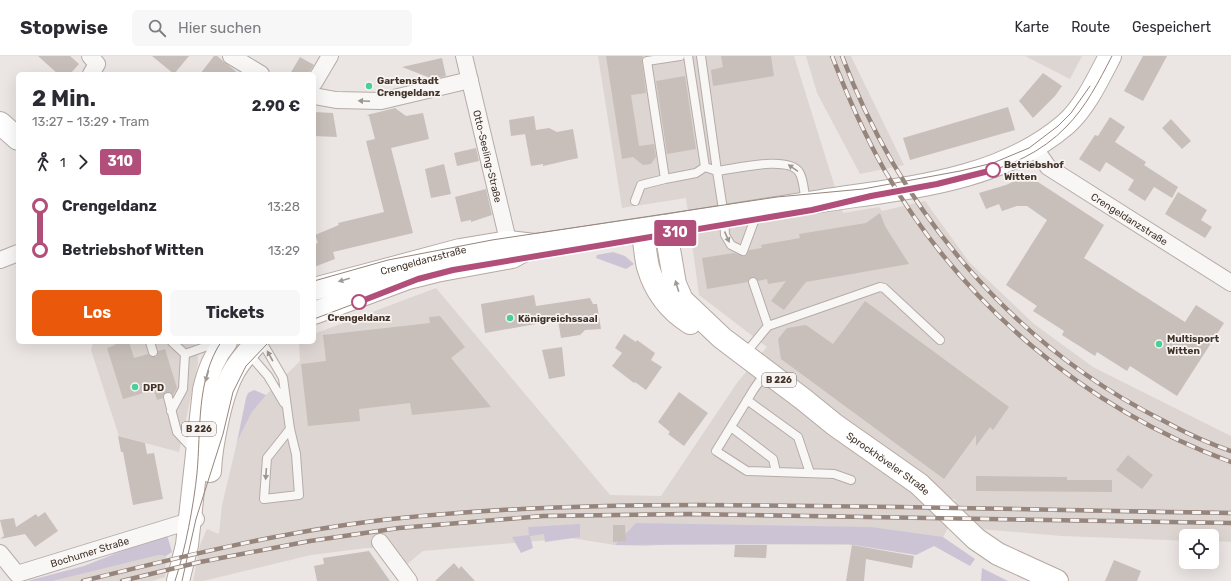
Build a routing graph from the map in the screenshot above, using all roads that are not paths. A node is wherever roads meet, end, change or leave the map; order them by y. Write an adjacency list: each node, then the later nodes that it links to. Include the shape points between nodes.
1 (90, 56): 9 (street, via 97,64)
2 (231, 56): 10 (street)
3 (330, 56): 11 (street)
4 (464, 56): 12 (street, Otto-Seeling-Straße)
5 (680, 56): 19 (lane, via 647,62)
6 (688, 56): 17 (lane)
7 (700, 56): 18 (lane)
8 (1110, 56): 16 (main road, Crengeldanzstraße, via 1089,94 1067,123)
9 (92, 72)
10 (258, 72)
11 (316, 80)
12 (470, 80): 13 (street, one-way to 13, via 381,101 336,100); 26 (street, Otto-Seeling-Straße)
13 (316, 96)
14 (0, 123): 15 (main road)
15 (16, 137)
16 (1034, 147): 21 (main road, Crengeldanzstraße, via 995,166 942,181); 31 (street, Crengeldanzstraße, via 1048,167)
17 (705, 167): 18 (lane); 19 (lane, via 696,173)
18 (717, 171): 21 (lane, one-way to 18, via 799,172 791,165 776,163); 23 (lane)
19 (665, 179): 20 (lane, via 641,185)
20 (635, 201)
21 (806, 203): 22 (main road, Crengeldanzstraße)
22 (758, 210): 23 (main road, Crengeldanzstraße); 23 (lane, one-way to 22, via 725,235 731,245 743,251)
23 (724, 216): 24 (main road, Crengeldanzstraße)
24 (665, 226): 25 (main road, Crengeldanzstraße); 35 (main road, Sprockhöveler Straße / B 226, one-way to 24, via 682,300 676,284)
25 (642, 230): 26 (main road, Crengeldanzstraße); 35 (main road, Sprockhöveler Straße, via 648,266 658,293 665,303 695,326)
26 (510, 249): 29 (main road, Crengeldanzstraße, via 460,250)
27 (16, 255): 28 (street)
28 (0, 260)
29 (406, 271): 32 (main road, Crengeldanzstraße, one-way to 32); 33 (main road, Crengeldanzstraße)
30 (753, 282): 34 (lane)
31 (1231, 283)
32 (316, 289)
33 (316, 312)
34 (768, 326): 36 (lane, via 880,287); 44 (lane)
35 (722, 338): 44 (main road, Sprockhöveler Straße / B 226)
36 (940, 340)
37 (151, 344): 42 (lane)
38 (174, 344): 43 (lane)
39 (214, 344): 43 (lane)
40 (224, 344): 52 (main road, B 226, one-way to 52, via 208,372 200,420)
41 (250, 345): 48 (lane); 48 (lane, one-way to 41, via 283,378); 52 (main road, B 226, via 229,381)
42 (153, 352)
43 (185, 354): 49 (lane, via 183,389)
44 (745, 355): 45 (main road, Sprockhöveler Straße / B 226)
45 (767, 371): 47 (lane); 61 (main road, Sprockhöveler Straße / B 226, via 835,425 919,484 976,539 998,554)
46 (168, 397): 49 (lane)
47 (747, 400): 50 (lane); 54 (lane, via 798,437)
48 (287, 409): 51 (lane)
49 (171, 411): 52 (lane, via 177,432)
50 (731, 426): 53 (lane, via 773,459); 53 (lane, via 716,451 747,472)
51 (290, 429): 51 (lane, one-way to 51, via 267,458 264,499 299,495 296,454)
52 (204, 455): 56 (main road, B 226, via 208,478)
53 (776, 472): 54 (lane)
54 (810, 473): 55 (lane, via 834,474)
55 (851, 480)
56 (192, 520): 58 (street, Bochumer Straße, via 17,574); 59 (main road, B 226, via 192,534)
57 (380, 542): 60 (street)
58 (0, 553)
59 (178, 581)
60 (409, 581)
61 (1057, 581)

